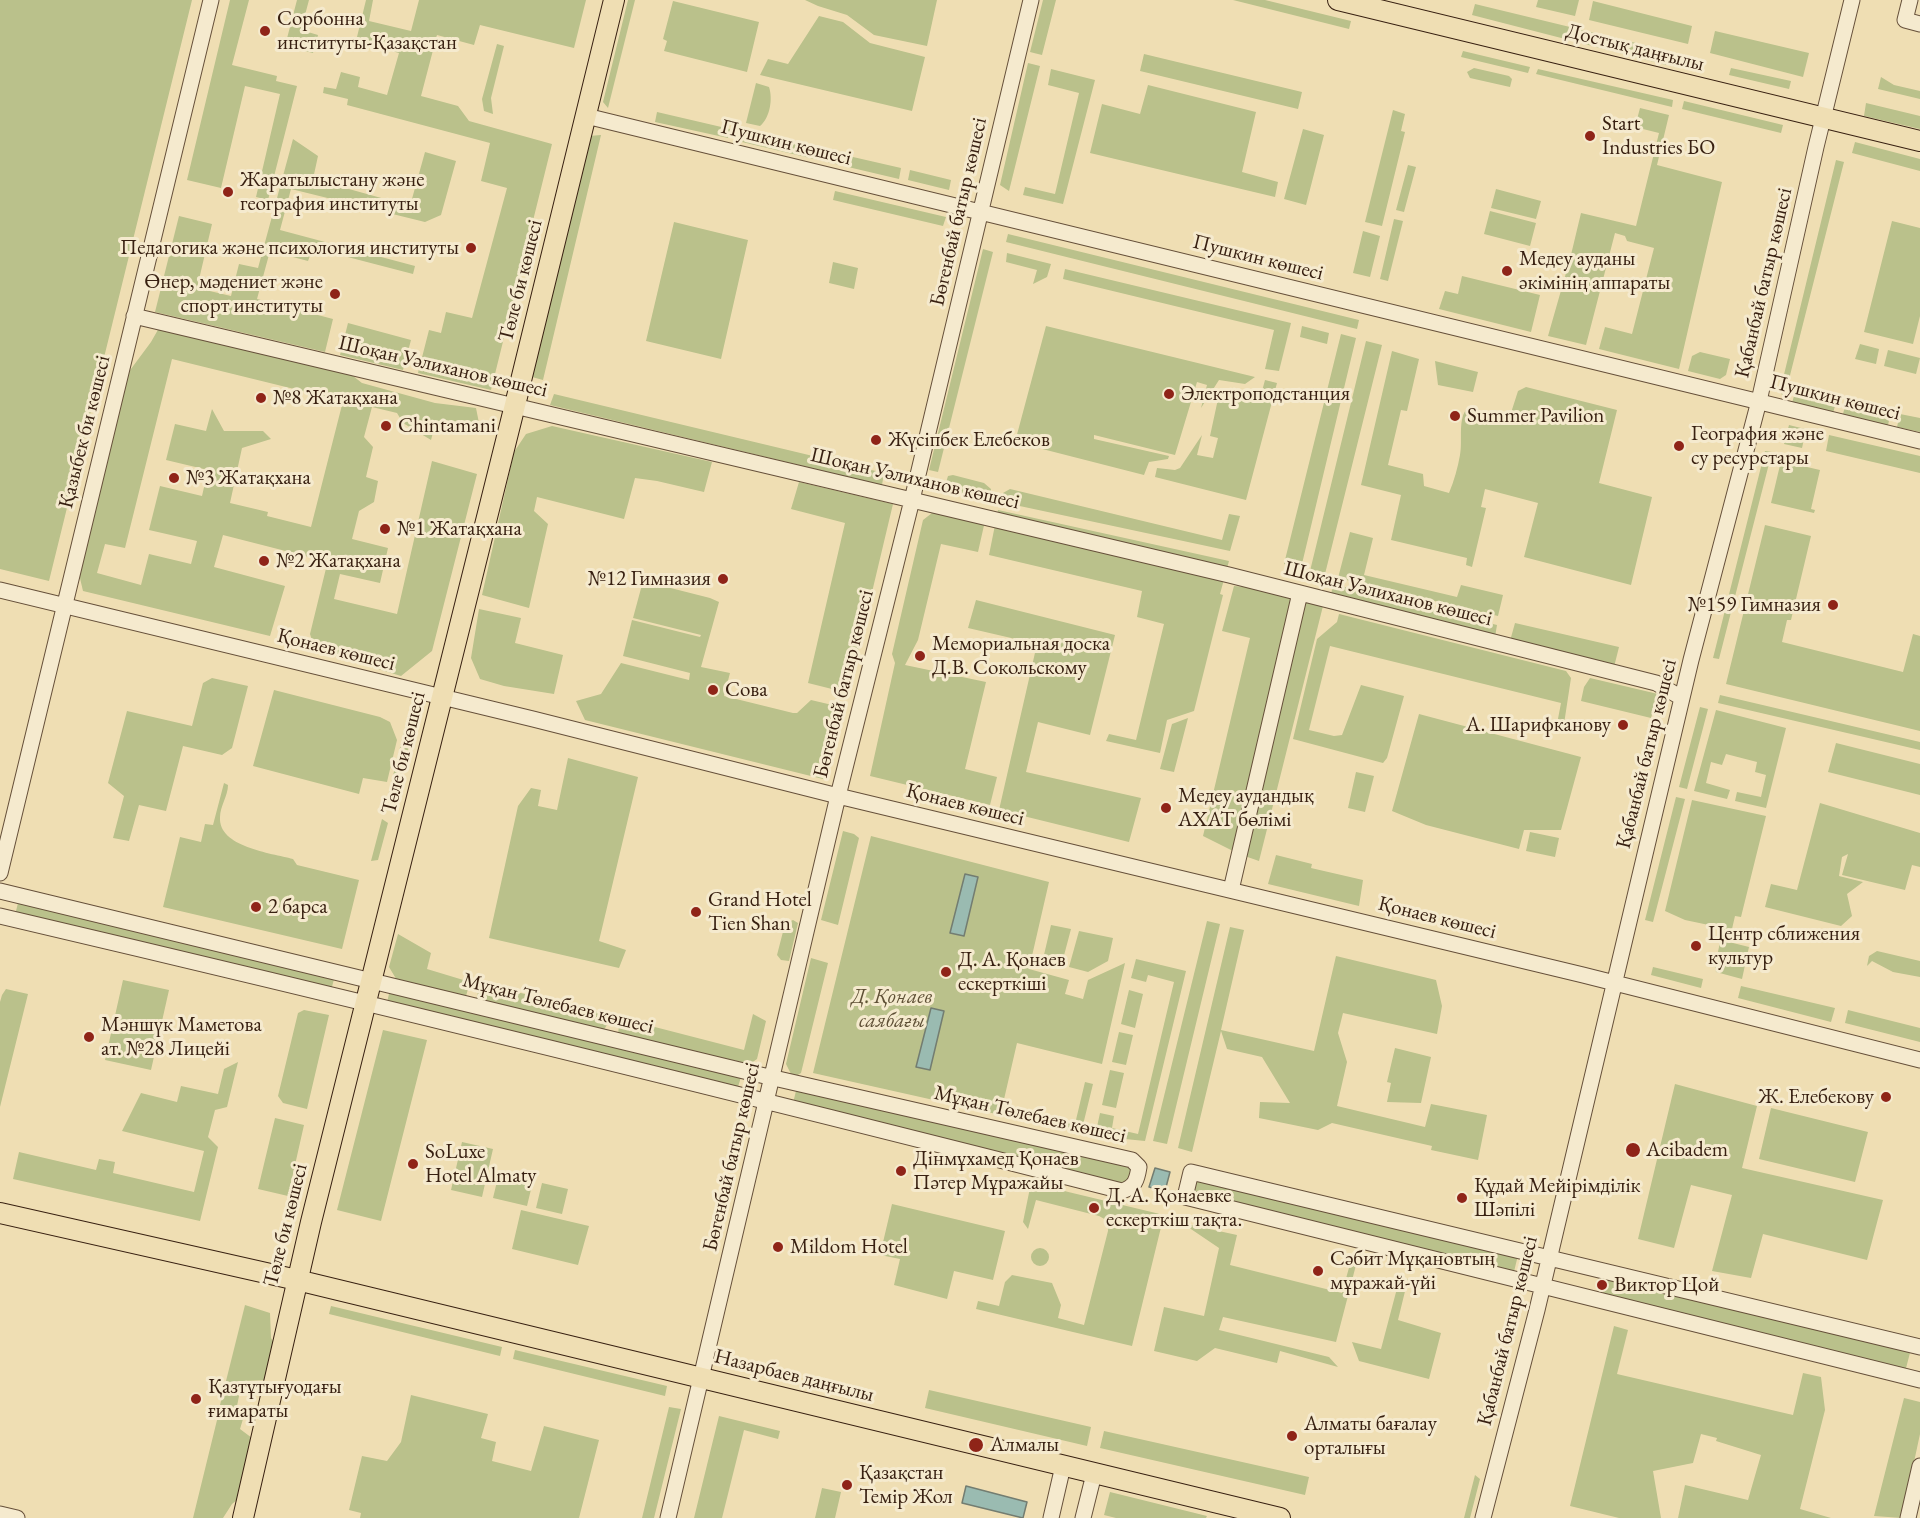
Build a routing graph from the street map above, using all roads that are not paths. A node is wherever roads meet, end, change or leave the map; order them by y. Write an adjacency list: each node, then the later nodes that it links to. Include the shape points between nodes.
1 (211, 0): 12 (street, Қазыбек би көшесі)
2 (614, 0): 8 (main road, Төле би көшесі)
3 (1030, 0): 11 (street, Бөгенбай батыр көшесі)
4 (1338, 0): 9 (main road, Достық даңғылы)
5 (1852, 0): 9 (street, Қабанбай батыр көшесі)
6 (1910, 0): 7 (street, via 1905,20)
7 (1920, 24)
8 (586, 116): 11 (street, Пушкин көшесі); 14 (main road, Төле би көшесі)
9 (1823, 118): 10 (main road, Достық даңғылы); 13 (street, Қабанбай батыр көшесі)
10 (1920, 141)
11 (981, 212): 13 (street, Пушкин көшесі); 16 (street, Бөгенбай батыр көшесі)
12 (135, 316): 14 (street, Шоқан Уәлиханов көшесі); 19 (street, Қазыбек би көшесі)
13 (1758, 401): 15 (street, Пушкин көшесі); 21 (street, Қабанбай батыр көшесі)
14 (515, 405): 16 (street, Шоқан Уәлиханов көшесі); 20 (main road, Төле би көшесі)
15 (1920, 441)
16 (912, 500): 18 (street, Шоқан Уәлиханов көшесі); 22 (street, Бөгенбай батыр көшесі)
17 (0, 590): 19 (street, Қонаев көшесі)
18 (1300, 593): 21 (street, Шоқан Уәлиханов көшесі, via 1656,684); 24 (street)
19 (64, 606): 20 (street, Қонаев көшесі); 23 (street, Қазыбек би көшесі)
20 (442, 697): 22 (street, Қонаев көшесі); 27 (main road, Төле би көшесі)
21 (1682, 698): 28 (street, Қабанбай батыр көшесі)
22 (838, 796): 24 (street, Қонаев көшесі); 31 (street, Бөгенбай батыр көшесі)
23 (0, 873)
24 (1231, 890): 28 (street, Қонаев көшесі)
25 (0, 891): 27 (street, Мұқан Төлебаев көшесі)
26 (0, 916): 29 (street, Мұқан Төлебаев көшесі)
27 (372, 981): 29 (main road, Төле би көшесі); 31 (street, Мұқан Төлебаев көшесі)
28 (1615, 982): 30 (street, Қонаев көшесі); 34 (street, Қабанбай батыр көшесі)
29 (367, 1002): 32 (street, Мұқан Төлебаев көшесі); 35 (main road, Төле би көшесі)
30 (1920, 1060)
31 (772, 1078): 32 (street, Бөгенбай батыр көшесі); 32 (street, Мұқан Төлебаев көшесі, via 1132,1160 1139,1167 1137,1181 1122,1191)
32 (767, 1100): 38 (street, Бөгенбай батыр көшесі)
33 (0, 1213): 35 (main road, Назарбаев даңғылы)
34 (1549, 1258): 36 (street, Қабанбай батыр көшесі); 36 (street, via 1191,1172 1185,1197); 37 (street)
35 (297, 1280): 38 (main road, Назарбаев даңғылы); 45 (main road, Төле би көшесі)
36 (1542, 1287): 39 (street); 50 (street, Қабанбай батыр көшесі)
37 (1920, 1347)
38 (702, 1379): 40 (main road, Назарбаев даңғылы); 46 (street)
39 (1920, 1380)
40 (1063, 1466): 42 (main road, Назарбаев даңғылы); 47 (street)
41 (1920, 1466): 51 (street)
42 (1094, 1474): 48 (street); 49 (main road, Назарбаев даңғылы)
43 (0, 1514): 44 (street)
44 (17, 1518)
45 (243, 1518)
46 (668, 1518)
47 (1051, 1518)
48 (1083, 1518)
49 (1280, 1518)
50 (1483, 1518)
51 (1908, 1518)

